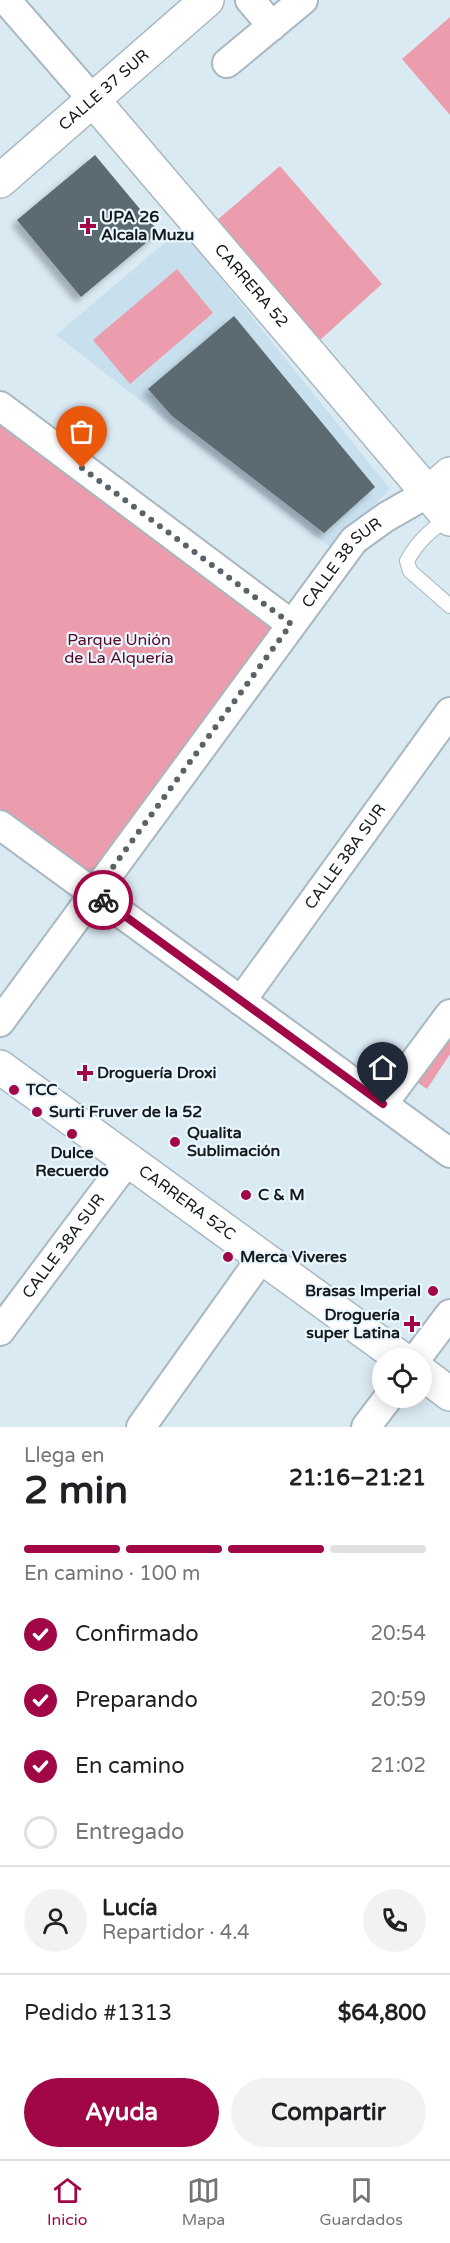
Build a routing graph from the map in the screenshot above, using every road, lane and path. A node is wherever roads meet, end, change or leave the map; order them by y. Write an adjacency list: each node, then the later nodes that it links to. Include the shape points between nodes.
1 (6, 0): 7 (street, CARRERA 52)
2 (207, 0): 7 (street, CALLE 37 SUR)
3 (250, 0): 5 (street)
4 (303, 0): 5 (street)
5 (272, 26): 6 (street)
6 (227, 63)
7 (93, 100): 8 (street, CALLE 37 SUR); 10 (street, CARRERA 52)
8 (0, 181)
9 (0, 406): 12 (street)
10 (444, 501): 11 (lane, via 407,561 410,571); 12 (street, CALLE 38 SUR, via 386,517 354,540)
11 (450, 606)
12 (291, 624): 15 (street, CALLE 38 SUR)
13 (450, 712): 16 (street, CALLE 38A SUR)
14 (0, 825): 15 (street)
15 (94, 893): 16 (street); 18 (street, CALLE 38 SUR)
16 (241, 1000): 20 (street)
17 (450, 1014): 20 (street)
18 (0, 1022)
19 (0, 1067): 22 (street, CARRERA 52C)
20 (383, 1104): 21 (street)
21 (450, 1153)
22 (128, 1160): 23 (street, CARRERA 52C); 25 (street, CALLE 38A SUR)
23 (262, 1257): 26 (street, CARRERA 52C); 31 (street)
24 (450, 1314): 27 (street)
25 (0, 1331)
26 (387, 1348)
27 (424, 1348)
28 (432, 1380): 29 (street)
29 (450, 1394)
30 (380, 1408): 32 (street)
31 (141, 1427)
32 (366, 1427)

